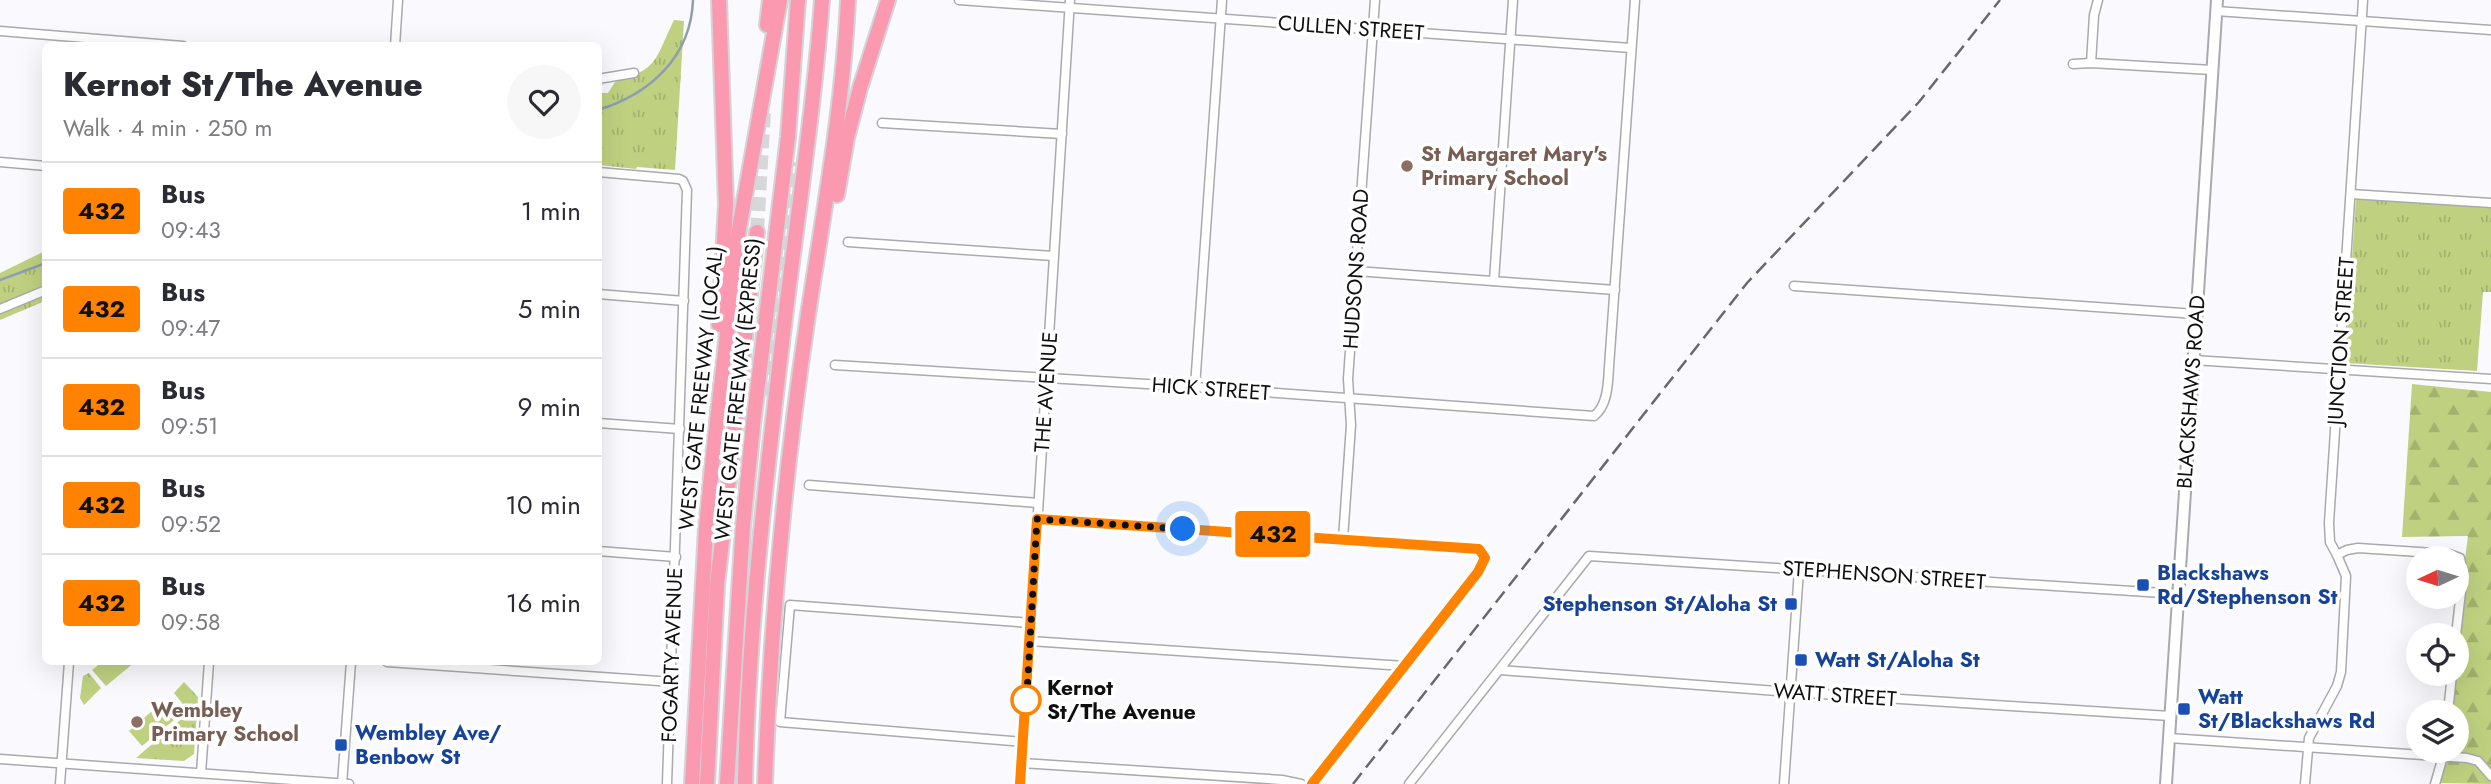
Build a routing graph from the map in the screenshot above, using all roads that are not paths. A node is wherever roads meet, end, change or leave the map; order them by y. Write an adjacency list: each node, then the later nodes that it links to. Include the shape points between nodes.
1 (398, 0): 25 (street)
2 (719, 0): 62 (highway, via 726,205)
3 (770, 0): 34 (highway)
4 (780, 0): 34 (highway, WEST GATE FREEWAY (LOCAL))
5 (798, 0): 102 (highway, WEST GATE FREEWAY (EXPRESS), via 788,137 746,501)
6 (822, 0): 74 (highway)
7 (848, 0): 59 (highway, via 840,105)
8 (888, 0): 59 (highway, via 847,138)
9 (959, 0): 16 (street, CULLEN STREET)
10 (1222, 0): 18 (street)
11 (1375, 0): 20 (street, HUDSONS ROAD)
12 (1513, 0): 23 (street)
13 (1635, 0): 26 (street)
14 (2098, 0): 27 (street)
15 (2363, 0): 19 (street, JUNCTION STREET)
16 (1070, 4): 18 (street, CULLEN STREET); 33 (street, THE AVENUE)
17 (2216, 6): 19 (street); 29 (main road, BLACKSHAWS ROAD)
18 (1221, 18): 20 (street, CULLEN STREET); 57 (street)
19 (2362, 21): 21 (street); 38 (street, JUNCTION STREET)
20 (1373, 30): 23 (street, CULLEN STREET); 43 (street, HUDSONS ROAD)
21 (2491, 30)
22 (0, 31): 24 (street)
23 (1511, 39): 26 (street, CULLEN STREET); 44 (street)
24 (134, 42)
25 (395, 42)
26 (1631, 48): 46 (street)
27 (2091, 63): 28 (street); 29 (street)
28 (2073, 64)
29 (2212, 70): 51 (main road, BLACKSHAWS ROAD)
30 (634, 73): 31 (street)
31 (602, 78)
32 (882, 123): 33 (street)
33 (1062, 134): 42 (street, THE AVENUE)
34 (752, 159): 62 (highway, WEST GATE FREEWAY (LOCAL), via 739,229)
35 (0, 162): 36 (street)
36 (42, 166)
37 (602, 172): 49 (street, FOGARTY AVENUE, via 684,181)
38 (2351, 194): 39 (street); 54 (street, JUNCTION STREET)
39 (2491, 203)
40 (757, 232): 101 (highway, via 717,585)
41 (848, 242): 42 (street)
42 (1053, 256): 55 (street, THE AVENUE)
43 (1356, 271): 44 (street); 58 (street, HUDSONS ROAD)
44 (1494, 281): 46 (street)
45 (1794, 286): 51 (street)
46 (1615, 290): 58 (street, HICK STREET, via 1607,387 1598,414 1587,417)
47 (42, 292): 50 (street)
48 (602, 295): 49 (street)
49 (684, 301): 61 (street, FOGARTY AVENUE)
50 (0, 309)
51 (2196, 314): 52 (main road, BLACKSHAWS ROAD)
52 (2193, 360): 54 (street); 71 (main road, BLACKSHAWS ROAD)
53 (835, 365): 55 (street, HICK STREET)
54 (2339, 369): 56 (street); 68 (street, JUNCTION STREET, via 2329,523 2330,542)
55 (1048, 377): 57 (street, HICK STREET); 64 (street, THE AVENUE)
56 (2491, 379)
57 (1195, 387): 58 (street, HICK STREET)
58 (1349, 399): 66 (street, HUDSONS ROAD)
59 (797, 411): 104 (highway, via 778,579)
60 (602, 423): 61 (street)
61 (680, 429): 69 (street, FOGARTY AVENUE)
62 (713, 456): 100 (highway, WEST GATE FREEWAY (LOCAL))
63 (809, 485): 64 (street)
64 (1038, 503): 65 (street, THE AVENUE)
65 (1037, 519): 66 (street); 72 (street, THE AVENUE)
66 (1343, 539): 80 (street, via 1474,548 1483,554 1485,562 1478,572)
67 (602, 551): 69 (street)
68 (2337, 555): 73 (street, via 2358,548 2460,558); 87 (street, JUNCTION STREET, via 2346,576 2341,672)
69 (676, 557): 82 (street, FOGARTY AVENUE)
70 (1799, 570): 71 (street, STEPHENSON STREET); 81 (street, STEPHENSON STREET, via 1589,556); 83 (street)
71 (2178, 594): 84 (main road, BLACKSHAWS ROAD)
72 (1031, 623): 75 (street, THE AVENUE); 86 (street, via 790,605 780,722)
73 (2457, 623)
74 (753, 632): 103 (highway); 104 (highway)
75 (1030, 641): 80 (street); 86 (street, THE AVENUE)
76 (69, 665): 91 (street)
77 (209, 665): 94 (street)
78 (351, 665): 97 (street)
79 (430, 665): 82 (street)
80 (1404, 666): 107 (street)
81 (1500, 670): 83 (street, WATT STREET); 108 (street)
82 (673, 682): 99 (street, FOGARTY AVENUE)
83 (1790, 692): 84 (street, WATT STREET); 109 (street)
84 (2170, 716): 85 (main road, BLACKSHAWS ROAD)
85 (2169, 738): 87 (street); 110 (main road, BLACKSHAWS ROAD)
86 (1023, 742): 92 (street, THE AVENUE)
87 (2307, 746): 88 (street); 111 (street)
88 (2406, 751)
89 (0, 759): 91 (street)
90 (2469, 759): 95 (street, via 2478,761)
91 (62, 763): 94 (street); 96 (street)
92 (1022, 763): 105 (street, THE AVENUE); 106 (street)
93 (2441, 763): 112 (street)
94 (201, 773): 97 (street)
95 (2491, 776)
96 (60, 784)
97 (342, 784): 98 (street)
98 (349, 784)
99 (667, 784)
100 (692, 784)
101 (707, 784)
102 (727, 784)
103 (745, 784)
104 (763, 784)
105 (1021, 784)
106 (1301, 784)
107 (1312, 784)
108 (1409, 784)
109 (1784, 784)
110 (2166, 784)
111 (2305, 784)
112 (2435, 784)

